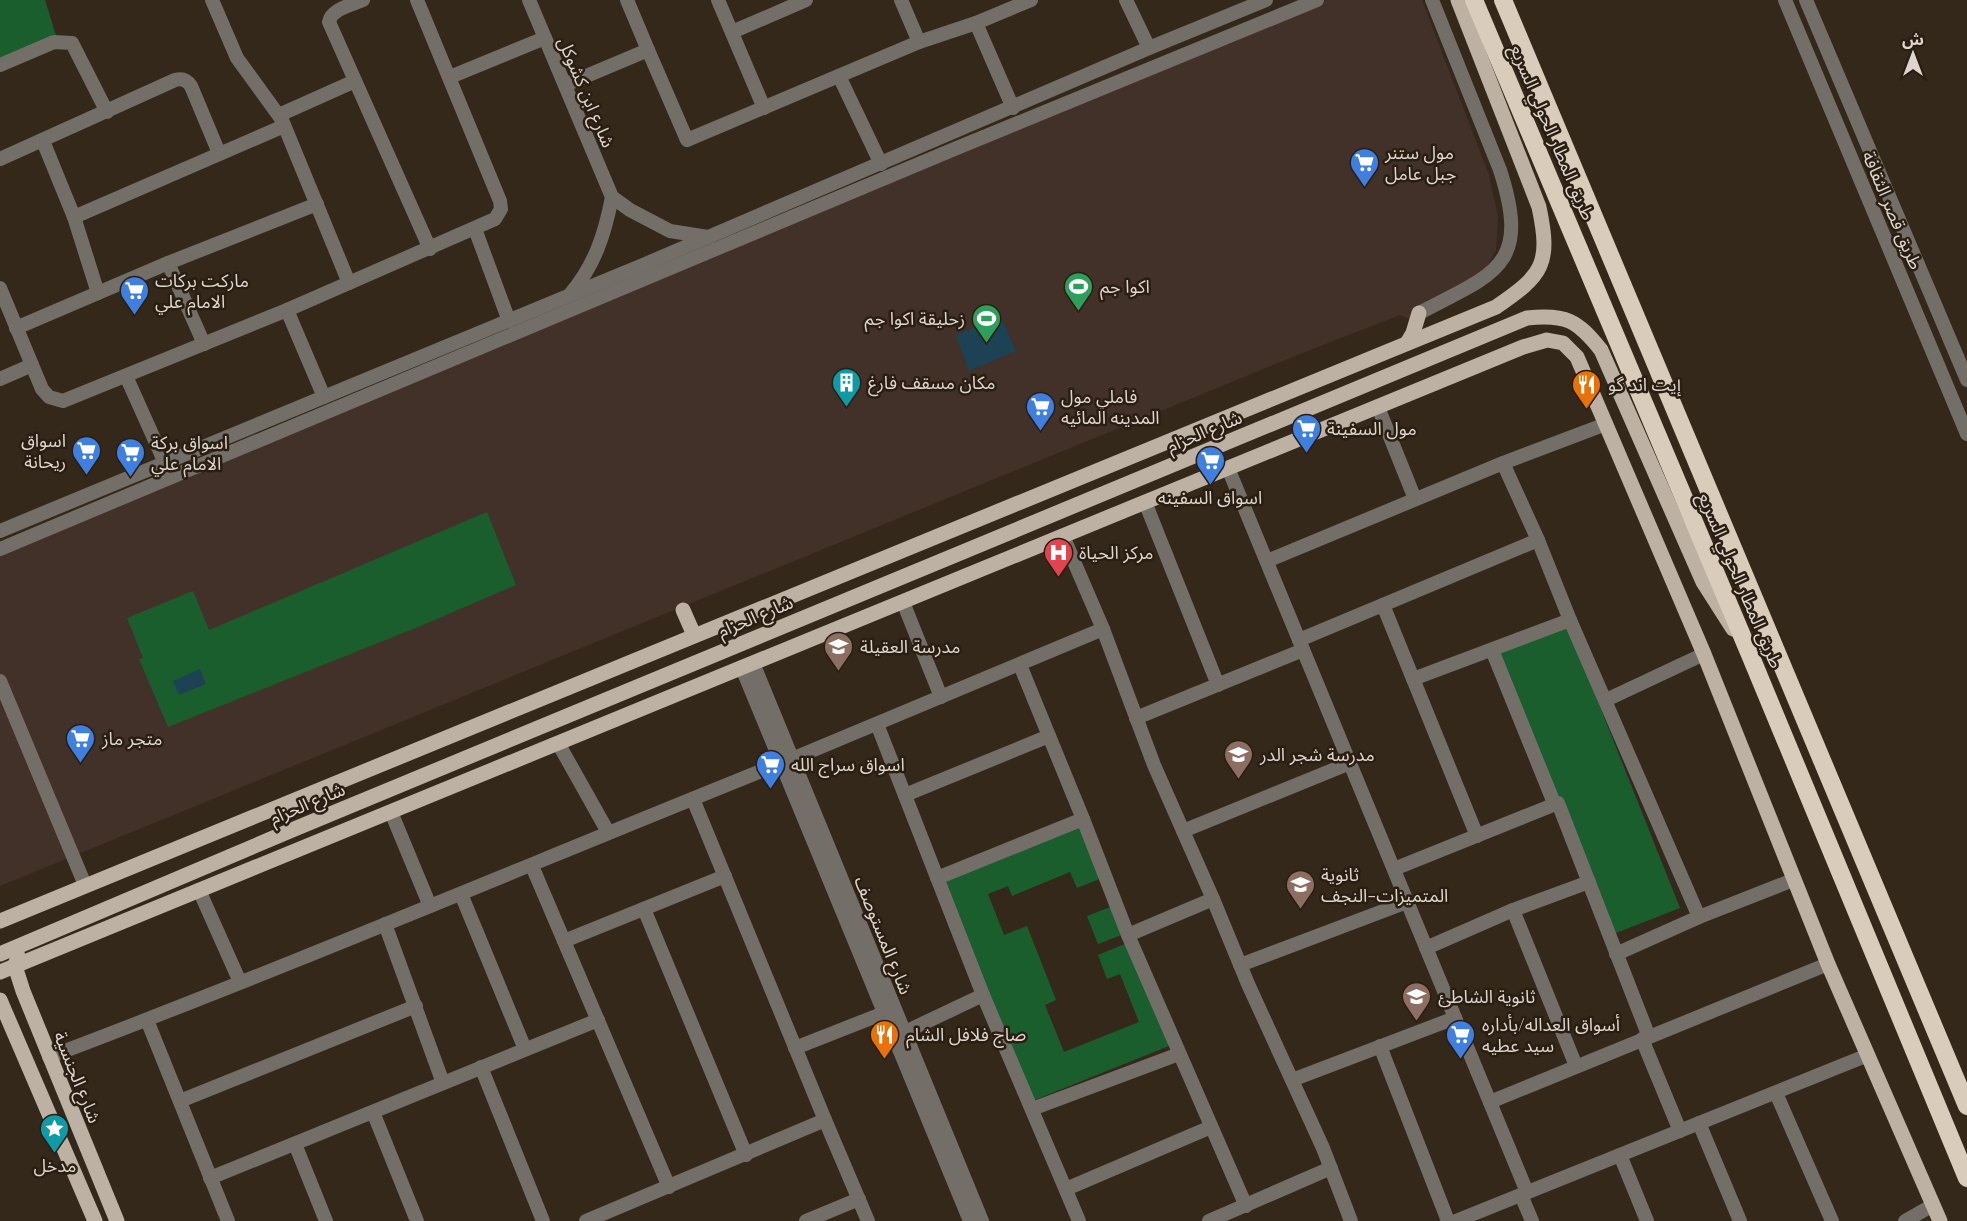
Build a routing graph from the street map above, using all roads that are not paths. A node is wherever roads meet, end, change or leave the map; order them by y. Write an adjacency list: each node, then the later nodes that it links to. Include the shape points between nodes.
1 (213, 0): 34 (street, via 237,58)
2 (363, 0): 29 (street, via 334,12 329,19)
3 (417, 0): 28 (street)
4 (529, 0): 22 (street, شارع ابن كشوكل)
5 (627, 0): 25 (street)
6 (718, 0): 21 (street)
7 (806, 0): 21 (street)
8 (901, 0): 23 (street)
9 (1031, 0): 20 (street)
10 (1126, 0): 24 (street)
11 (1266, 0): 24 (street)
12 (1317, 0): 19 (street)
13 (1432, 0): 53 (street, via 1508,192 1513,228 1504,257 1495,269)
14 (1458, 0): 56 (main road, شارع الحزام, via 1539,207 1543,255 1536,275 1496,307)
15 (1474, 0): 94 (highway, طريق المطار الحولي السريع)
16 (1503, 0): 172 (highway, طريق المطار الحولي السريع)
17 (1785, 0): 68 (street, طريق قصر الثقافة)
18 (1806, 0): 62 (street, طريق قصر الثقافة)
19 (1296, 4): 37 (street)
20 (976, 23): 23 (street); 32 (street)
21 (732, 32): 31 (street)
22 (545, 38): 28 (street); 30 (street, شارع ابن كشوكل)
23 (919, 42): 27 (street)
24 (1149, 48): 32 (street)
25 (648, 50): 30 (street); 31 (street, via 687,140)
26 (0, 65): 33 (street, via 54,42 72,43)
27 (839, 76): 31 (street); 40 (street)
28 (450, 77): 44 (street, via 501,205 495,219)
29 (355, 81): 34 (street); 46 (street)
30 (565, 85): 41 (street, شارع ابن كشوكل)
31 (764, 108)
32 (1012, 108): 35 (street)
33 (107, 112): 36 (street); 38 (street, via 175,80 184,80 191,87)
34 (282, 121): 38 (street); 42 (street)
35 (948, 135): 37 (street); 40 (street)
36 (44, 141): 39 (street); 43 (street)
37 (952, 150): 59 (street)
38 (219, 153): 43 (street)
39 (0, 159)
40 (881, 164): 45 (street)
41 (612, 197): 45 (street, via 670,231); 51 (street, via 607,224 591,266)
42 (317, 204): 47 (street); 48 (street)
43 (74, 217): 50 (street)
44 (475, 229): 46 (street); 54 (street)
45 (709, 237): 51 (street)
46 (430, 249): 48 (street)
47 (168, 263): 50 (street); 57 (street)
48 (349, 283): 52 (street)
49 (0, 288): 55 (street)
50 (98, 293): 55 (street)
51 (567, 297): 54 (street)
52 (287, 310): 57 (street); 63 (street)
53 (1419, 313): 56 (main road)
54 (509, 321): 59 (street)
55 (16, 327): 58 (street)
56 (1407, 343): 80 (main road, شارع الحزام)
57 (204, 344): 60 (street)
58 (32, 365): 60 (street, via 45,394 58,401); 61 (street)
59 (403, 372): 63 (street); 78 (street)
60 (126, 376): 69 (street)
61 (0, 379)
62 (1967, 380)
63 (324, 397): 69 (street)
64 (1378, 407): 66 (main road, via 1547,340 1563,343 1577,357); 67 (main road); 72 (street)
65 (1304, 410): 67 (main road); 76 (main road, شارع الحزام); 94 (main road, شارع الحزام, via 1527,318 1550,316 1574,322 1600,350 1703,582)
66 (1606, 424): 70 (street); 93 (main road)
67 (1312, 434): 71 (main road)
68 (1967, 434)
69 (165, 463): 74 (street)
70 (1503, 463): 72 (street); 77 (street)
71 (1228, 468): 73 (main road); 81 (street)
72 (1415, 499): 81 (street)
73 (1145, 502): 75 (main road); 99 (street)
74 (0, 531)
75 (1063, 536): 79 (main road); 89 (street)
76 (999, 537): 79 (main road); 83 (main road, شارع الحزام)
77 (1538, 540): 86 (street); 88 (street)
78 (0, 549)
79 (1007, 559): 85 (main road)
80 (875, 561): 82 (main road, شارع الحزام); 83 (main road, via 869,577)
81 (1267, 561): 91 (street)
82 (830, 580): 84 (main road, via 837,579 846,586); 90 (main road, شارع الحزام)
83 (884, 584): 84 (main road, شارع الحزام)
84 (840, 602): 106 (main road, شارع الحزام)
85 (903, 602): 95 (main road); 100 (street)
86 (1383, 605): 91 (street); 97 (street)
87 (683, 610): 90 (main road)
88 (1570, 620): 92 (street); 101 (street)
89 (1102, 629): 96 (street); 102 (street)
90 (694, 634): 112 (main road, شارع الحزام)
91 (1301, 645): 99 (street); 108 (street)
92 (1492, 650): 97 (street); 111 (street)
93 (1704, 654): 101 (street); 125 (main road)
94 (1751, 657): 183 (highway, طريق المطار الحولي السريع)
95 (748, 665): 105 (main road); 107 (street, شارع المستوصف)
96 (1020, 665): 100 (street); 104 (street)
97 (1413, 680): 119 (street)
98 (0, 681): 127 (street)
99 (1218, 685): 102 (street)
100 (941, 697): 103 (street)
101 (1606, 700): 135 (street)
102 (1136, 718): 117 (street)
103 (877, 724): 107 (street); 109 (street)
104 (1049, 736): 109 (street); 114 (street)
105 (554, 745): 106 (main road); 113 (main road); 118 (street)
106 (482, 752): 116 (main road, شارع الحزام)
107 (787, 761): 110 (street); 140 (street, شارع المستوصف)
108 (1350, 763): 117 (street); 122 (street)
109 (905, 795): 124 (street)
110 (693, 798): 118 (street); 123 (street)
111 (1554, 803): 119 (street); 126 (street, via 1558,803)
112 (279, 805): 115 (main road, شارع الحزام); 116 (main road, via 274,812 276,825)
113 (391, 812): 128 (main road); 132 (street)
114 (1083, 819): 124 (street); 138 (street)
115 (233, 824): 120 (main road, via 249,829 252,841); 127 (main road, شارع الحزام)
116 (292, 830): 120 (main road, شارع الحزام)
117 (1183, 831): 130 (street)
118 (608, 832): 121 (street)
119 (1477, 836): 122 (street)
120 (247, 849): 141 (main road, شارع الحزام)
121 (532, 866): 129 (street); 139 (street)
122 (1394, 869): 131 (street)
123 (724, 876): 133 (street); 160 (street)
124 (937, 878): 150 (street)
125 (1793, 880): 135 (street); 145 (main road)
126 (1588, 882): 134 (street); 144 (street)
127 (85, 885): 136 (main road, شارع الحزام)
128 (199, 890): 147 (main road); 149 (street)
129 (461, 894): 132 (street); 161 (street)
130 (1213, 899): 138 (street); 146 (street)
131 (1407, 902): 142 (street); 146 (street)
132 (430, 906): 137 (street)
133 (644, 909): 139 (street); 180 (street)
134 (1513, 910): 142 (street); 165 (street)
135 (1700, 917): 144 (street)
136 (0, 921)
137 (386, 924): 149 (street); 152 (street)
138 (1128, 935): 162 (street)
139 (564, 941): 156 (street)
140 (861, 941): 153 (street, شارع المستوصف); 157 (street, شارع المستوصف)
141 (21, 945): 143 (main road, شارع الحزام); 147 (main road)
142 (1426, 948): 154 (street)
143 (0, 954)
144 (1616, 954): 158 (street)
145 (1828, 964): 158 (street); 163 (main road)
146 (1240, 965): 167 (street)
147 (15, 966): 148 (main road); 164 (main road, شارع الجنسية)
148 (0, 972)
149 (240, 982): 155 (street)
150 (983, 995): 157 (street); 173 (street)
151 (0, 1000): 192 (main road)
152 (416, 1006): 168 (street); 170 (street)
153 (884, 1013): 160 (street); 200 (street, شارع المستوصف)
154 (1455, 1018): 159 (street); 171 (street)
155 (147, 1020): 164 (street); 170 (street)
156 (598, 1020): 161 (street); 185 (street)
157 (905, 1032): 201 (street, شارع المستوصف)
158 (1646, 1038): 165 (street); 178 (street)
159 (1380, 1046): 167 (street); 205 (street)
160 (795, 1048): 175 (street)
161 (525, 1049): 166 (street)
162 (1179, 1054): 173 (street); 177 (street)
163 (1868, 1055): 169 (street); 189 (main road)
164 (49, 1057): 193 (main road, شارع الجنسية)
165 (1576, 1066): 171 (street)
166 (481, 1067): 168 (street); 197 (street)
167 (1292, 1080): 182 (street)
168 (443, 1083): 174 (street)
169 (1776, 1093): 176 (street); 210 (street)
170 (180, 1101): 184 (street)
171 (1490, 1102): 187 (street)
172 (1967, 1106)
173 (1032, 1109): 186 (street)
174 (373, 1112): 179 (street); 196 (street)
175 (825, 1120): 180 (street); 188 (street)
176 (1700, 1123): 178 (street); 209 (street)
177 (1211, 1127): 186 (street); 190 (street)
178 (1680, 1131): 181 (street)
179 (295, 1144): 184 (street); 195 (street)
180 (746, 1155): 185 (street)
181 (1620, 1155): 187 (street); 208 (street)
182 (1331, 1168): 190 (street); 204 (street)
183 (1965, 1171)
184 (210, 1178): 194 (street)
185 (669, 1187): 191 (street)
186 (1066, 1189): 202 (street)
187 (1524, 1193): 206 (street); 207 (street)
188 (859, 1199): 198 (street); 199 (street)
189 (1933, 1205): 211 (street); 212 (main road)
190 (1246, 1206): 203 (street)
191 (593, 1220)
192 (95, 1221)
193 (117, 1221)
194 (228, 1221)
195 (326, 1221)
196 (417, 1221)
197 (543, 1221)
198 (806, 1221)
199 (868, 1221)
200 (970, 1221)
201 (982, 1221)
202 (1079, 1221)
203 (1209, 1221)
204 (1351, 1221)
205 (1448, 1221)
206 (1456, 1221)
207 (1532, 1221)
208 (1647, 1221)
209 (1740, 1221)
210 (1832, 1221)
211 (1908, 1221)
212 (1940, 1221)

